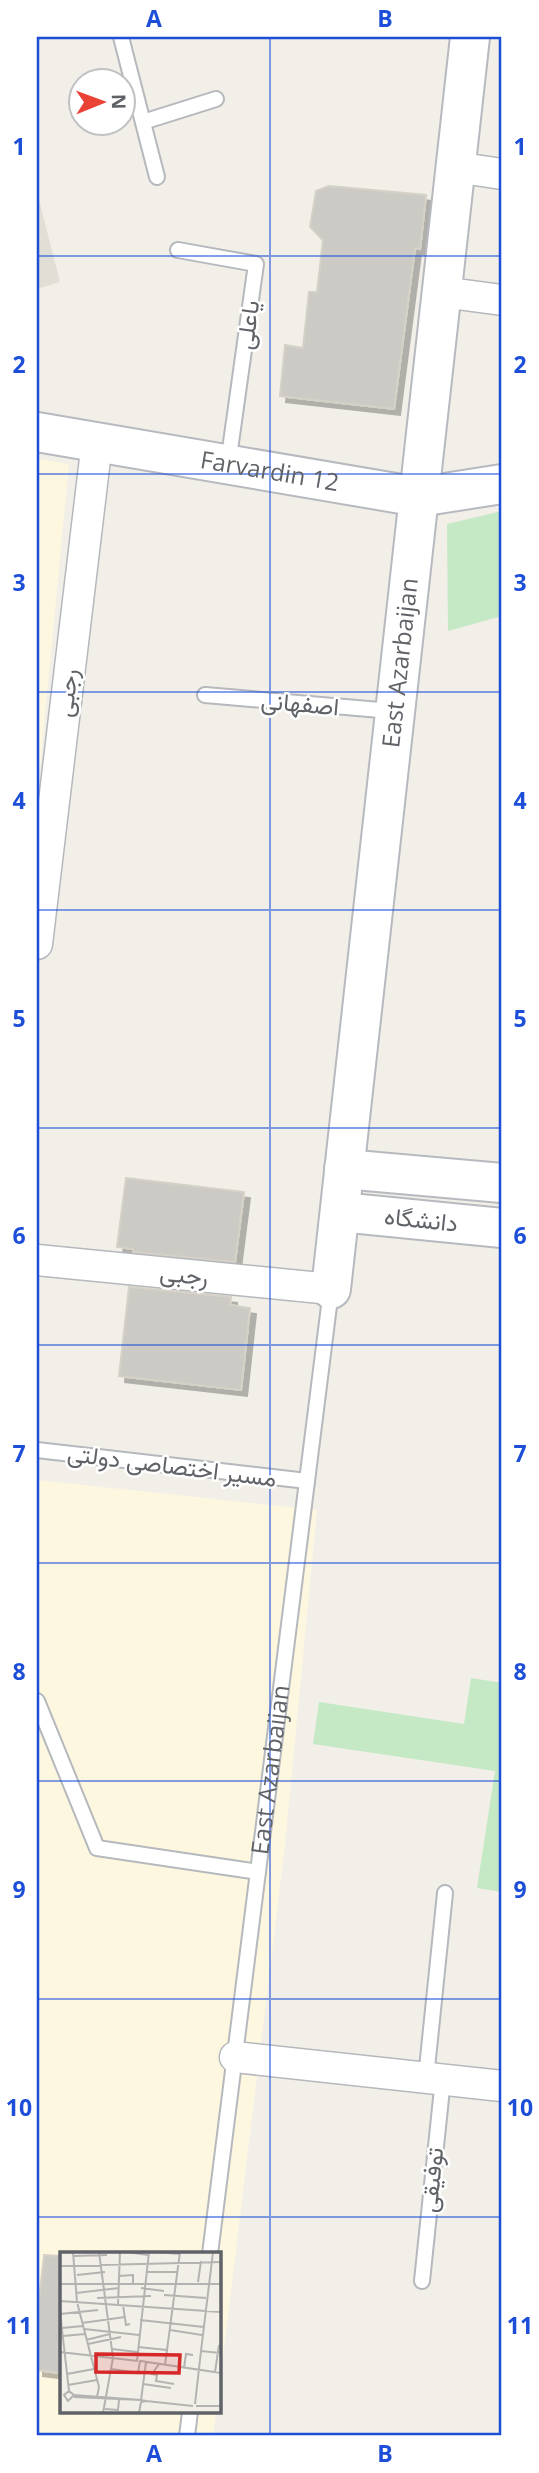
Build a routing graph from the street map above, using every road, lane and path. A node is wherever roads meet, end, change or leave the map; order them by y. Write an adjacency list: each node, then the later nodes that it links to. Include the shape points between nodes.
1 (121, 37): 4 (lane)
2 (470, 37): 5 (main road, East Azarbaijan)
3 (216, 99): 4 (lane)
4 (143, 122): 7 (lane)
5 (455, 167): 6 (street); 9 (main road, East Azarbaijan)
6 (502, 174)
7 (157, 177)
8 (178, 250): 13 (lane, یاعلی, via 256,264)
9 (442, 292): 10 (street); 15 (main road, East Azarbaijan)
10 (502, 300)
11 (37, 432): 12 (main road, Farvardin 12)
12 (97, 442): 13 (main road, Farvardin 12); 18 (street, رجبی)
13 (228, 465): 15 (main road, Farvardin 12)
14 (502, 484): 15 (main road, Farvardin 12)
15 (419, 497): 17 (main road, East Azarbaijan)
16 (205, 695): 17 (lane, اصفهانی)
17 (395, 712): 19 (main road, East Azarbaijan)
18 (37, 944)
19 (344, 1169): 20 (main road, دانشگاه); 21 (main road, East Azarbaijan)
20 (502, 1184)
21 (340, 1212): 22 (main road, دانشگاه); 24 (main road, East Azarbaijan)
22 (502, 1228)
23 (37, 1260): 24 (street, رجبی)
24 (331, 1289): 26 (lane, East Azarbaijan)
25 (37, 1450): 26 (lane, مسیر اختصاصی دولتی)
26 (307, 1481): 28 (lane, East Azarbaijan)
27 (37, 1701): 28 (lane, via 97,1848)
28 (258, 1872): 30 (lane, East Azarbaijan)
29 (445, 1893): 31 (lane, توفیقی)
30 (234, 2057): 31 (street); 33 (lane, East Azarbaijan)
31 (435, 2078): 32 (street); 34 (lane, توفیقی)
32 (502, 2086)
33 (210, 2252)
34 (422, 2281)
35 (190, 2414): 36 (lane)
36 (187, 2436)

